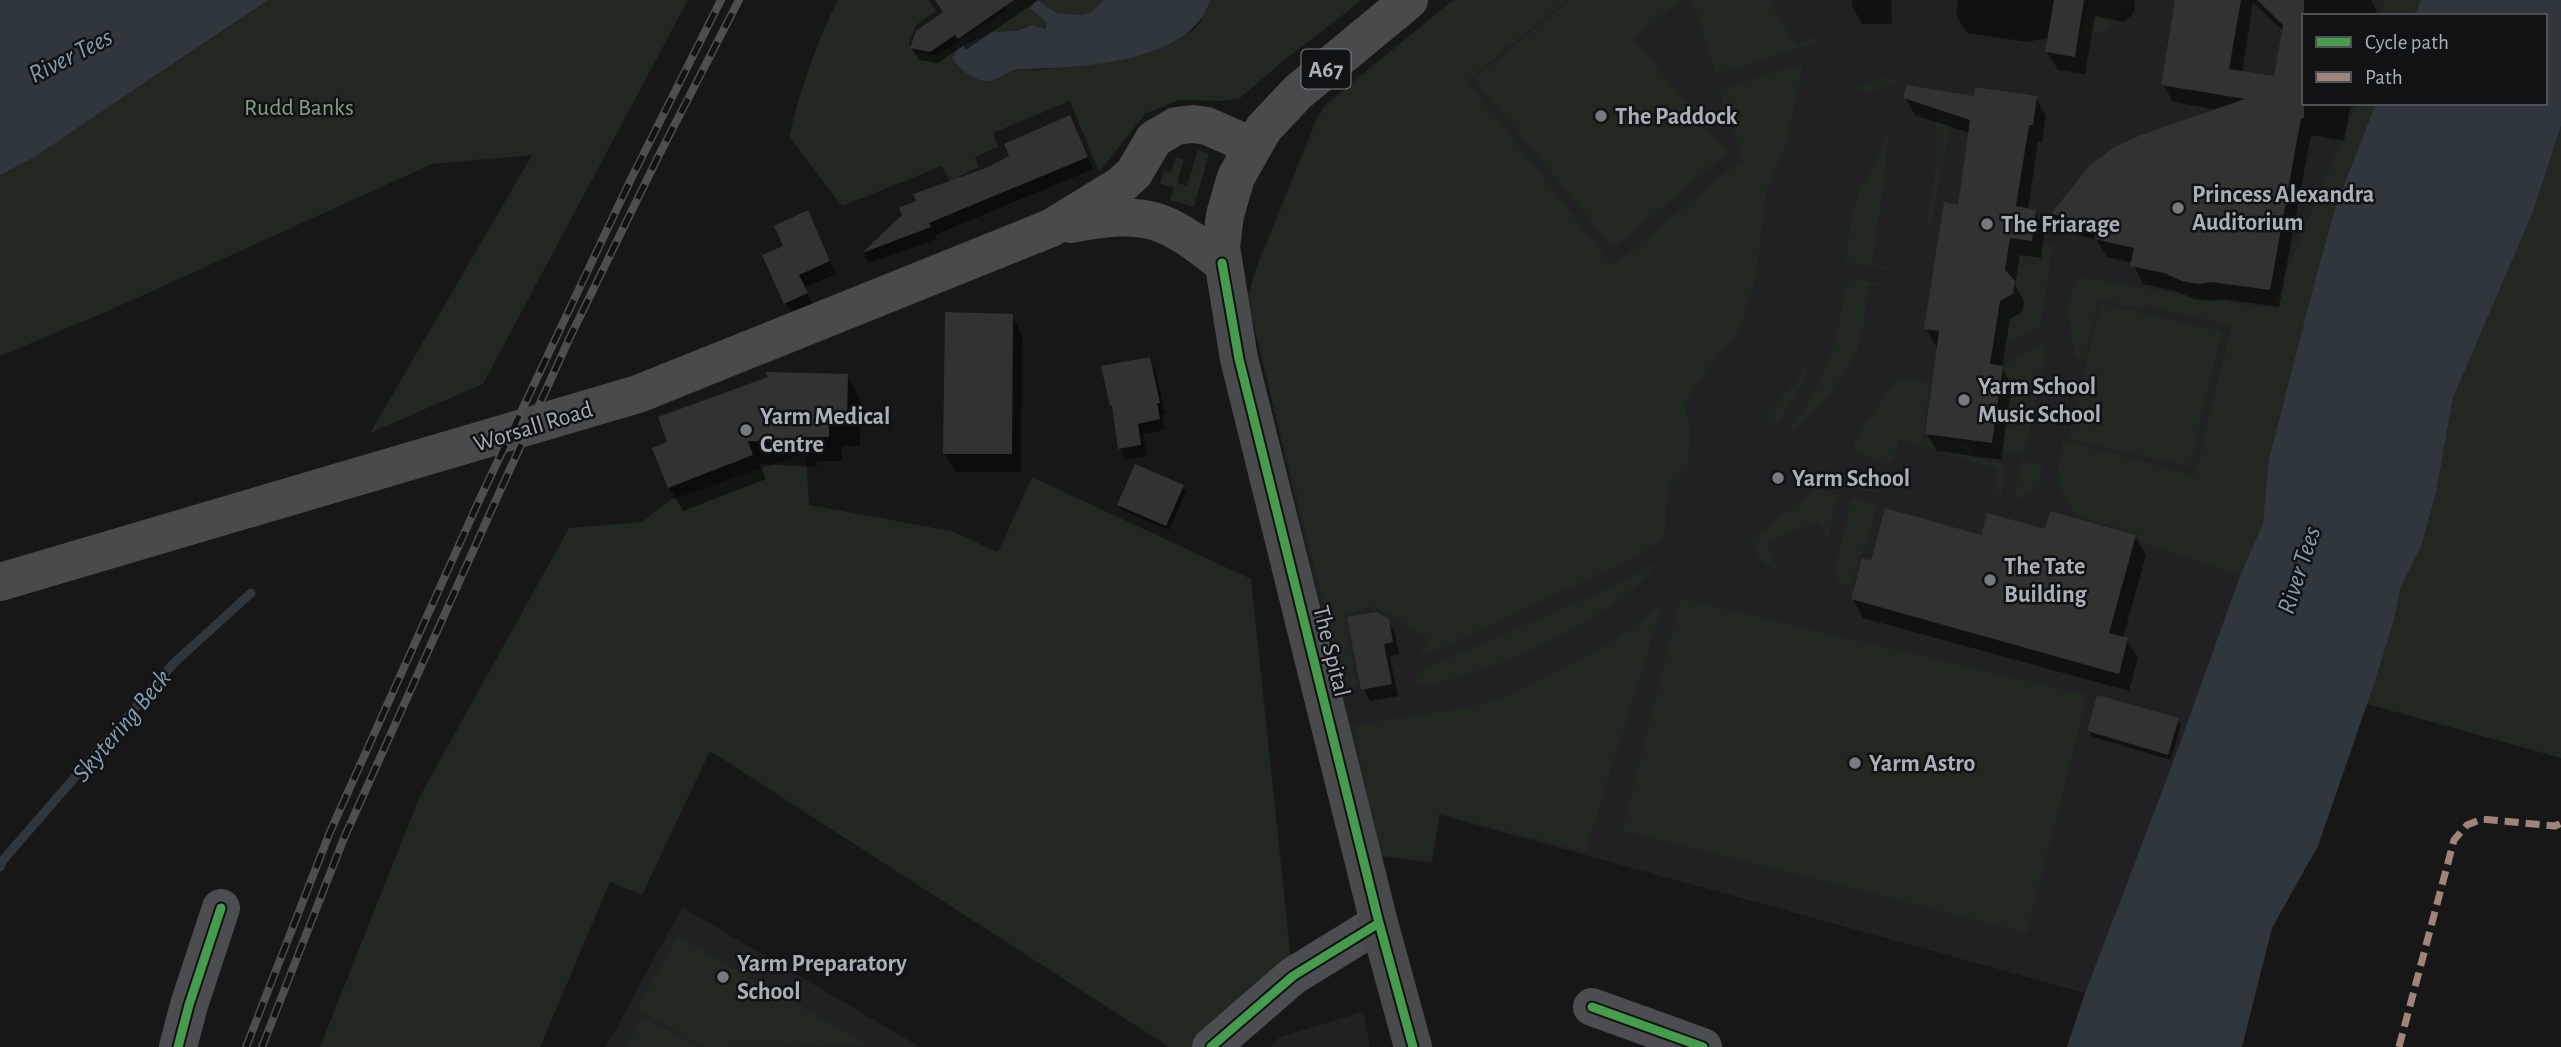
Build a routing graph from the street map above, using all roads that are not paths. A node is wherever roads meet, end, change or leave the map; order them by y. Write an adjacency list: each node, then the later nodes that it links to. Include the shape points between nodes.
1 (1409, 0): 2 (main road, The Spital / A67, via 1290,100)
2 (1252, 146): 3 (main road, Worsall Road, via 1207,126 1167,129 1154,139 1134,173 1121,185); 4 (main road, The Spital / A67, via 1228,202)
3 (1051, 228): 4 (main road, Worsall Road, via 1112,216 1136,217 1166,224); 5 (main road, Worsall Road, via 638,394)
4 (1222, 263): 7 (main road, The Spital / A67, via 1239,359)
5 (0, 582)
6 (221, 908): 10 (street)
7 (1379, 923): 11 (street, via 1293,976); 12 (main road, The Spital / A67)
8 (1592, 1007): 9 (street)
9 (1638, 1036): 13 (street)
10 (178, 1047)
11 (1211, 1047)
12 (1413, 1047)
13 (1703, 1047)

